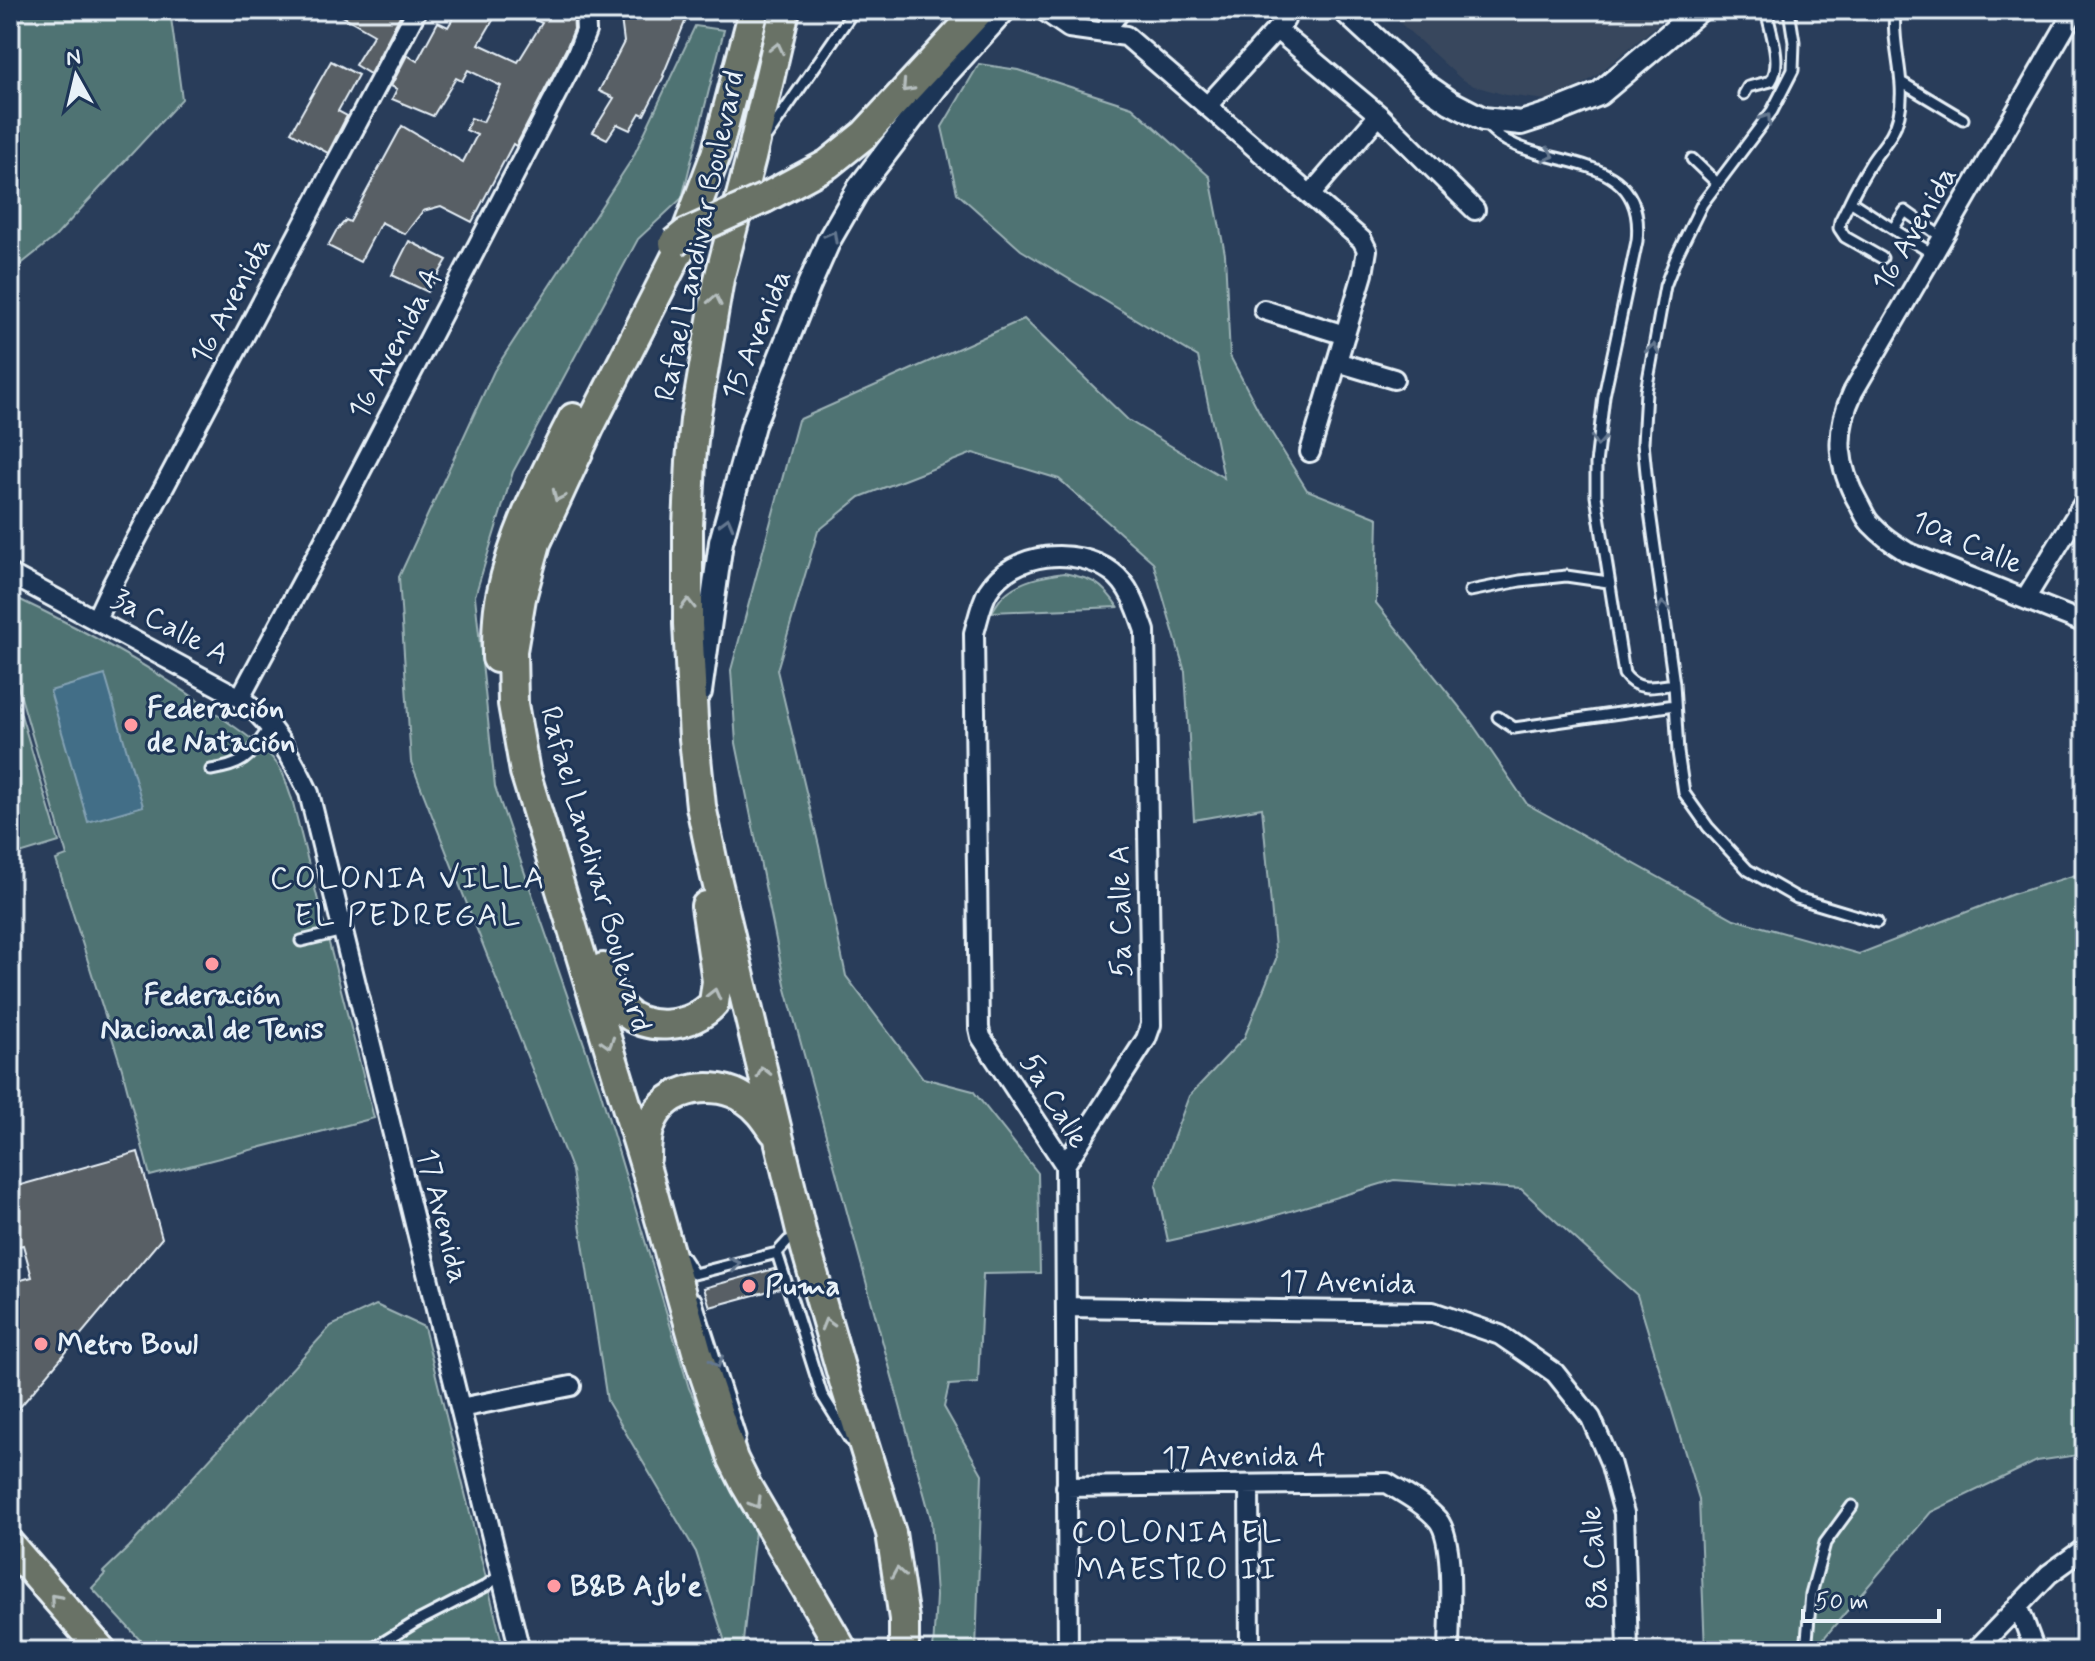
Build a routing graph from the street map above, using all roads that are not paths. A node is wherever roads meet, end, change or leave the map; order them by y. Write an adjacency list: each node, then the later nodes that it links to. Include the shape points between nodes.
1 (417, 10): 43 (street, 16 Avenida)
2 (585, 10): 47 (street, 16 Avenida A, via 586,31 577,54)
3 (754, 10): 55 (main road, Rafael Landivar Boulevard, one-way to 55, via 716,154 681,247 536,543 521,598 512,651 513,704 525,772)
4 (785, 10): 23 (main road, Rafael Landivar Boulevard, one-way to 4)
5 (854, 10): 23 (lane)
6 (980, 10): 55 (main road, one-way to 55, bridge, via 843,153 788,186 685,234 658,259 530,504 498,611 498,712 514,785 536,844)
7 (1004, 10): 51 (street, 15 Avenida, one-way to 7, via 721,542 753,425 809,285 859,188 946,74)
8 (1043, 10): 16 (street, via 1069,28)
9 (1121, 10): 16 (street)
10 (1344, 10): 21 (street, via 1424,84)
11 (1699, 10): 21 (street, via 1599,94 1521,123)
12 (1766, 10): 18 (lane, via 1778,64 1771,81)
13 (1789, 10): 25 (lane, one-way to 13, via 1772,111 1793,70)
14 (1895, 10): 17 (lane)
15 (2075, 10): 30 (street, 16 Avenida)
16 (1103, 33): 19 (street, via 1126,36)
17 (1901, 82): 22 (lane); 27 (lane, via 1891,138)
18 (1746, 91)
19 (1207, 106): 20 (street, via 1281,25); 26 (street)
20 (1379, 115): 26 (street); 28 (street)
21 (1483, 119): 40 (lane, one-way to 40, via 1493,134 1515,145 1606,173 1635,209 1639,230 1598,431 1596,496)
22 (1963, 119)
23 (751, 158): 51 (main road, Rafael Landivar Boulevard, one-way to 23, via 688,624 695,420 712,310)
24 (1692, 159): 25 (lane)
25 (1717, 183): 46 (lane, one-way to 25, via 1643,443 1646,391 1665,286)
26 (1310, 195): 33 (street, via 1367,250)
27 (1850, 201): 29 (lane); 31 (lane, via 1839,228)
28 (1475, 210)
29 (1893, 229): 30 (lane); 30 (lane, via 1905,211)
30 (1938, 246): 37 (street, 16 Avenida, via 1846,407 1840,450)
31 (1882, 258)
32 (1264, 310): 33 (street)
33 (1345, 335): 34 (street)
34 (1337, 362): 35 (street); 36 (street)
35 (1394, 379)
36 (1310, 452)
37 (1849, 487): 42 (street, 10a Calle, via 1870,524 1888,540)
38 (2085, 501): 42 (street)
39 (10, 574): 43 (street, 3a Calle A)
40 (1608, 582): 41 (lane, via 1566,576); 46 (lane, via 1624,674 1645,688)
41 (1470, 591)
42 (2025, 599): 44 (street, 10a Calle)
43 (96, 619): 47 (street, 3a Calle A)
44 (2085, 623)
45 (1145, 631): 60 (street, 5a Calle A, via 1151,1025); 60 (street, 5a Calle, via 1134,600 1114,573 1067,556 1020,564 1002,577 988,591 974,633 979,1028)
46 (1674, 684): 48 (lane)
47 (240, 698): 50 (street, 3a Calle A)
48 (1675, 705): 49 (lane, via 1514,728); 56 (lane, via 1684,793 1748,870 1797,898)
49 (1498, 717)
50 (270, 727): 52 (lane, via 247,758); 53 (street, 3a Calle A)
51 (694, 738): 54 (main road, Rafael Landivar Boulevard)
52 (211, 770)
53 (309, 793): 57 (street, 17 Avenida)
54 (701, 806): 55 (main road, one-way to 54, via 587,924 615,1001 630,1016 658,1025 702,1014 714,1003 717,981 697,859); 59 (main road, Rafael Landivar Boulevard, one-way to 54)
55 (557, 878): 61 (main road, Rafael Landivar Boulevard, one-way to 61)
56 (1877, 922)
57 (343, 931): 58 (lane); 68 (street, 17 Avenida)
58 (301, 941)
59 (780, 1139): 61 (main road, via 743,1097 708,1087 692,1089 671,1098 652,1121 646,1148); 62 (main road, Rafael Landivar Boulevard)
60 (1065, 1165): 66 (street, 5a Calle)
61 (654, 1174): 70 (main road, Rafael Landivar Boulevard, via 698,1355)
62 (802, 1235): 64 (lane); 71 (main road, Rafael Landivar Boulevard, one-way to 62)
63 (681, 1247): 65 (lane)
64 (777, 1253): 65 (lane, one-way to 64, via 694,1274); 71 (lane, via 822,1395)
65 (685, 1261): 70 (lane, one-way to 70, via 740,1436)
66 (1066, 1307): 69 (street, 17 Avenida, via 1433,1312 1500,1335 1527,1352 1555,1373); 73 (street, 5a Calle)
67 (571, 1386): 68 (street)
68 (460, 1408): 77 (street, 17 Avenida)
69 (1591, 1418): 87 (street, 8a Calle, via 1624,1513)
70 (733, 1459): 82 (main road, Rafael Landivar Boulevard, one-way to 82)
71 (874, 1476): 83 (main road, Rafael Landivar Boulevard, one-way to 71, via 896,1562)
72 (1249, 1485): 73 (street, 17 Avenida A); 85 (street); 86 (street, 17 Avenida A, via 1387,1483 1418,1501 1441,1523 1450,1555)
73 (1066, 1487): 84 (street, 5a Calle)
74 (1852, 1506): 88 (lane, via 1825,1543 1811,1594)
75 (10, 1545): 79 (main road, one-way to 75)
76 (2085, 1548): 78 (street)
77 (501, 1575): 80 (lane); 81 (street, 17 Avenida)
78 (2018, 1605): 89 (street); 90 (street)
79 (102, 1651)
80 (369, 1651)
81 (520, 1651)
82 (843, 1651)
83 (904, 1651)
84 (1068, 1651)
85 (1250, 1651)
86 (1449, 1651)
87 (1628, 1651)
88 (1806, 1651)
89 (1975, 1651)
90 (2035, 1651)

